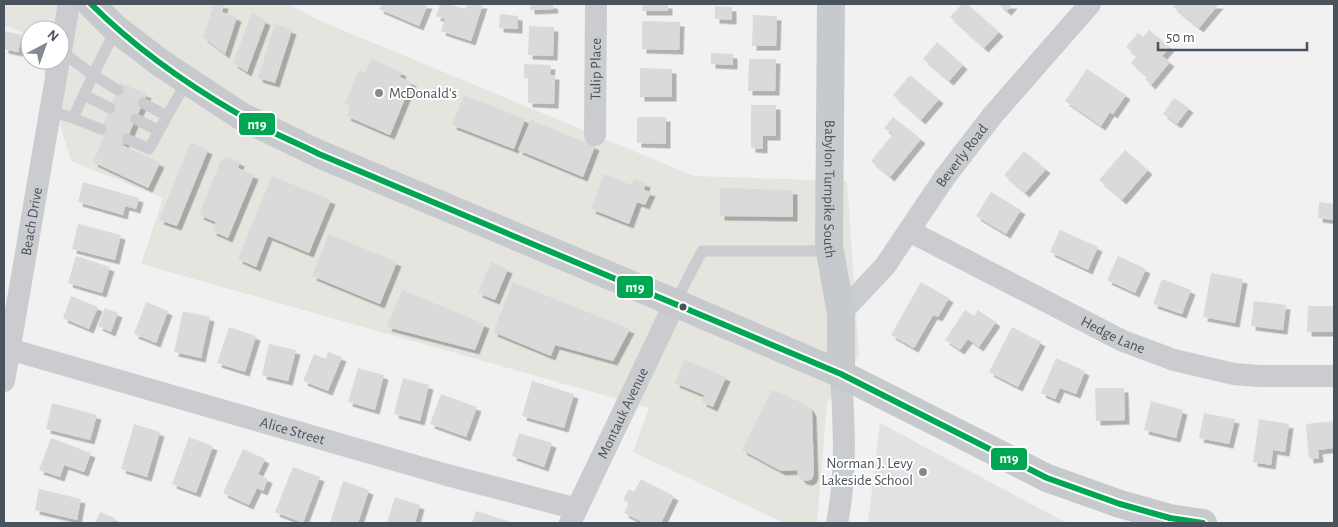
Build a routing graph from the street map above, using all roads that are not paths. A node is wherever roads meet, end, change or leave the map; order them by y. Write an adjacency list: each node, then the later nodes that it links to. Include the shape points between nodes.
1 (69, 4): 6 (street, Beach Drive)
2 (91, 4): 7 (main road)
3 (596, 4): 22 (street, Tulip Place)
4 (831, 4): 25 (main road, Babylon Turnpike South)
5 (1090, 4): 24 (street, Beverly Road, via 992,116 945,176)
6 (66, 20)
7 (116, 29): 10 (lane); 11 (main road)
8 (70, 62): 10 (lane)
9 (57, 70): 16 (street, Beach Drive)
10 (93, 75): 12 (lane); 13 (lane)
11 (187, 81): 17 (lane); 26 (main road, via 242,116 319,154)
12 (118, 90)
13 (84, 96): 15 (lane); 18 (lane)
14 (143, 103): 17 (lane)
15 (110, 108)
16 (50, 111): 18 (lane); 28 (street, Beach Drive)
17 (167, 116): 21 (lane)
18 (73, 118): 20 (lane)
19 (136, 119): 21 (lane)
20 (101, 129)
21 (159, 131): 23 (lane, via 150,149)
22 (596, 135)
23 (127, 139)
24 (909, 231): 27 (street, Beverly Road, via 885,266); 30 (street, Hedge Lane, via 1123,341 1174,360 1234,374)
25 (830, 251): 26 (lane, via 702,251); 27 (main road, Babylon Turnpike South)
26 (675, 303): 29 (main road); 32 (street, Montauk Avenue)
27 (840, 313): 29 (main road, Babylon Turnpike South)
28 (8, 349): 31 (street, Beach Drive); 32 (street, Alice Street, via 447,475)
29 (841, 374): 33 (street, via 844,425 842,500); 34 (main road, via 1047,478 1120,504)
30 (1334, 376)
31 (4, 381)
32 (573, 516)
33 (837, 523)
34 (1203, 523)

